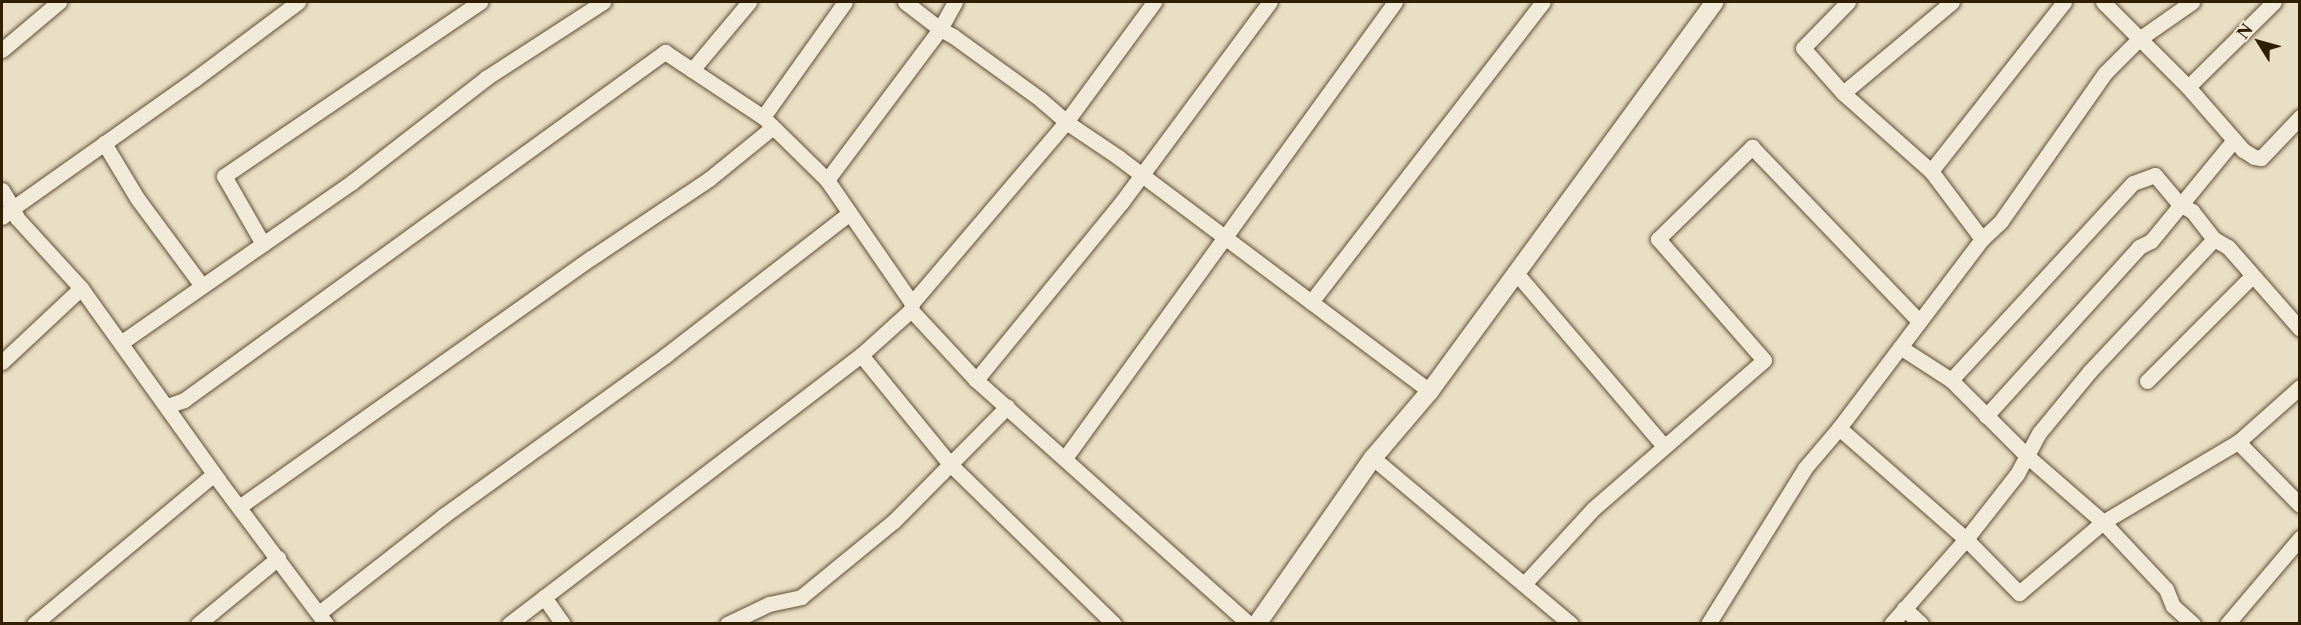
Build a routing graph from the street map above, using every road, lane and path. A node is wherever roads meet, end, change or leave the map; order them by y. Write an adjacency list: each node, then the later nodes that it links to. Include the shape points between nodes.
1 (59, 2): 22 (street)
2 (298, 2): 30 (street)
3 (480, 2): 41 (street, via 224,176)
4 (603, 2): 41 (street, via 486,78 352,182)
5 (749, 2): 23 (street)
6 (844, 2): 27 (street)
7 (905, 2): 20 (street)
8 (955, 2): 20 (street)
9 (1154, 2): 28 (street)
10 (1270, 2): 32 (street)
11 (1395, 2): 38 (street)
12 (1543, 2): 46 (street)
13 (1715, 2): 42 (street)
14 (1848, 2): 25 (street, via 1803,48)
15 (1952, 2): 25 (street)
16 (2064, 2): 31 (street)
17 (2103, 2): 21 (street)
18 (2192, 2): 21 (street)
19 (2274, 2): 24 (street)
20 (940, 29): 28 (street, via 1040,99); 33 (street)
21 (2139, 39): 24 (street); 39 (street, via 2106,73 2001,221)
22 (2, 50)
23 (692, 69): 27 (street); 59 (street, via 665,52 184,400)
24 (2188, 87): 29 (street)
25 (1843, 93): 31 (street)
26 (2300, 117): 29 (street, via 2261,158 2243,150)
27 (768, 122): 33 (street); 71 (street, via 709,179)
28 (1066, 122): 32 (street); 47 (street)
29 (2234, 140): 35 (street)
30 (105, 143): 36 (street); 44 (street, via 137,198)
31 (1931, 171): 39 (street)
32 (1142, 175): 38 (street); 54 (street)
33 (828, 180): 37 (street)
34 (2, 190): 36 (street)
35 (2179, 204): 40 (street, via 2192,211); 55 (street, via 2155,176 2133,183); 61 (street, via 2151,241 2139,247)
36 (7, 212): 45 (street)
37 (850, 213): 47 (street); 79 (street, via 666,355 443,516)
38 (1226, 238): 46 (street); 66 (street)
39 (1982, 239): 48 (street)
40 (2214, 239): 43 (street, via 2228,248); 65 (street, via 2090,371 2039,433)
41 (264, 244): 44 (street)
42 (1517, 274): 58 (street); 64 (street)
43 (2252, 276): 49 (street); 56 (street)
44 (202, 286): 50 (street)
45 (81, 288): 50 (street); 53 (street)
46 (1311, 302): 58 (street)
47 (912, 306): 52 (street); 54 (street)
48 (1919, 321): 51 (street); 64 (street, via 1752,147 1658,239 1764,360)
49 (2300, 329)
50 (122, 342): 59 (street)
51 (1900, 346): 55 (street); 62 (street)
52 (861, 355): 68 (street); 77 (street)
53 (2, 362)
54 (976, 380): 60 (street)
55 (1951, 380): 61 (street)
56 (2147, 381)
57 (2300, 387): 63 (street)
58 (1430, 392): 67 (street)
59 (167, 406): 69 (street)
60 (1007, 407): 66 (street); 68 (street)
61 (1986, 416): 65 (street)
62 (1839, 428): 74 (street); 89 (street, via 1805,468)
63 (2238, 442): 70 (street); 72 (street)
64 (1664, 446): 76 (street, via 1594,508)
65 (2027, 456): 72 (street); 74 (street)
66 (1065, 458): 86 (street)
67 (1373, 458): 76 (street); 87 (street)
68 (950, 464): 84 (street, via 894,521 801,597 769,604); 85 (street)
69 (214, 474): 71 (street); 80 (street)
70 (2300, 505)
71 (239, 507): 75 (street)
72 (2103, 522): 74 (street, via 2019,592); 92 (street, via 2166,588 2173,606)
73 (2300, 538): 93 (street)
74 (1966, 539): 78 (street)
75 (278, 558): 79 (street); 81 (street)
76 (1524, 584): 88 (street)
77 (544, 597): 82 (street); 83 (street)
78 (1904, 608): 90 (street); 91 (street)
79 (322, 618)
80 (34, 624)
81 (198, 624)
82 (508, 624)
83 (563, 624)
84 (727, 624)
85 (1114, 624)
86 (1249, 624)
87 (1257, 624)
88 (1570, 624)
89 (1708, 624)
90 (1891, 624)
91 (1921, 624)
92 (2193, 624)
93 (2227, 624)

